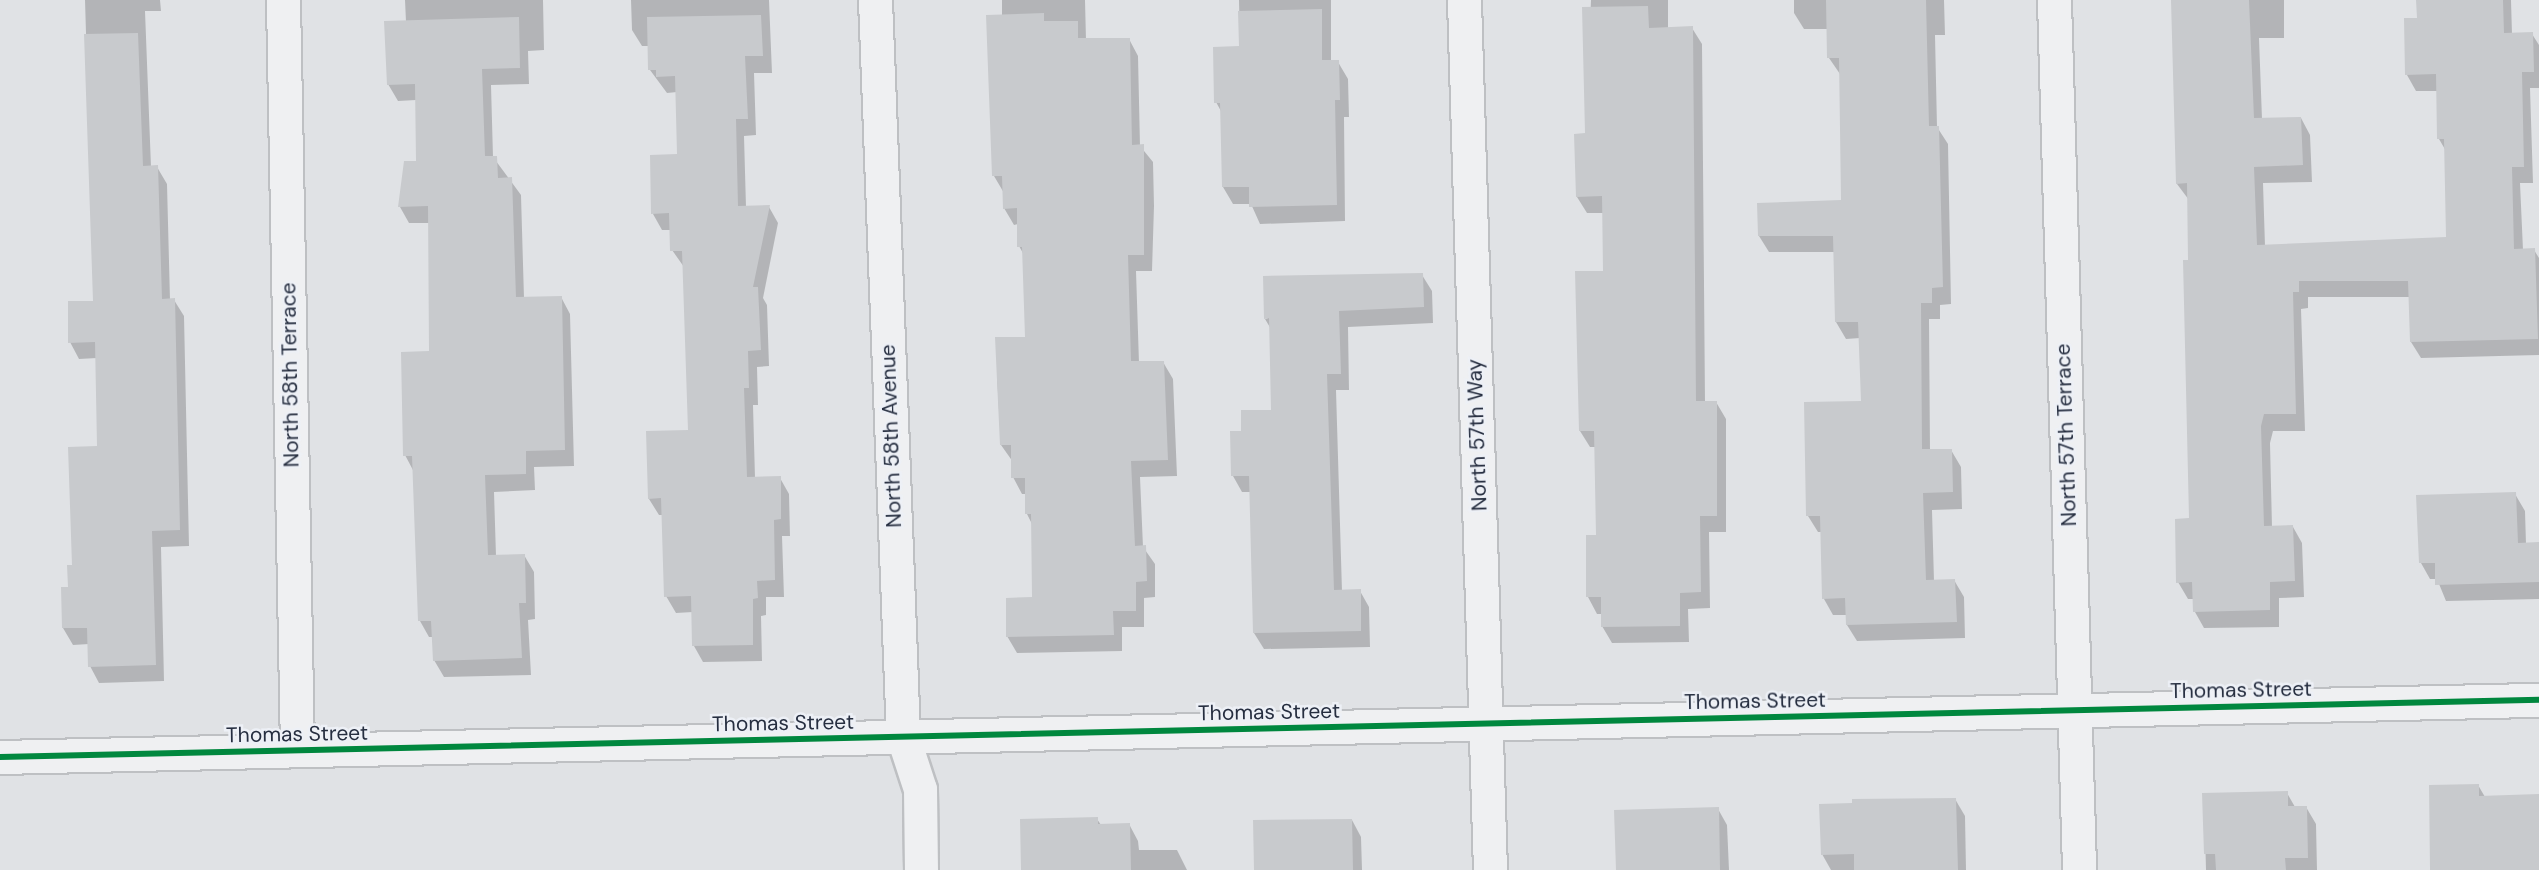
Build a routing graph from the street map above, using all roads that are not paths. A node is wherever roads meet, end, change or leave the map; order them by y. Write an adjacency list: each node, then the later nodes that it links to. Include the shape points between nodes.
1 (283, 0): 9 (street, North 58th Terrace)
2 (875, 0): 8 (street, North 58th Avenue)
3 (1464, 0): 7 (street, North 57th Way)
4 (2054, 0): 6 (street, North 57th Terrace)
5 (2539, 700): 6 (street, Thomas Street)
6 (2074, 711): 7 (street, Thomas Street); 13 (street, North 57th Terrace)
7 (1486, 724): 8 (street, Thomas Street); 12 (street, North 57th Way)
8 (903, 737): 9 (street, Thomas Street); 11 (street, North 58th Avenue, via 920,789)
9 (297, 750): 10 (street, Thomas Street)
10 (0, 757)
11 (921, 870)
12 (1490, 870)
13 (2079, 870)

